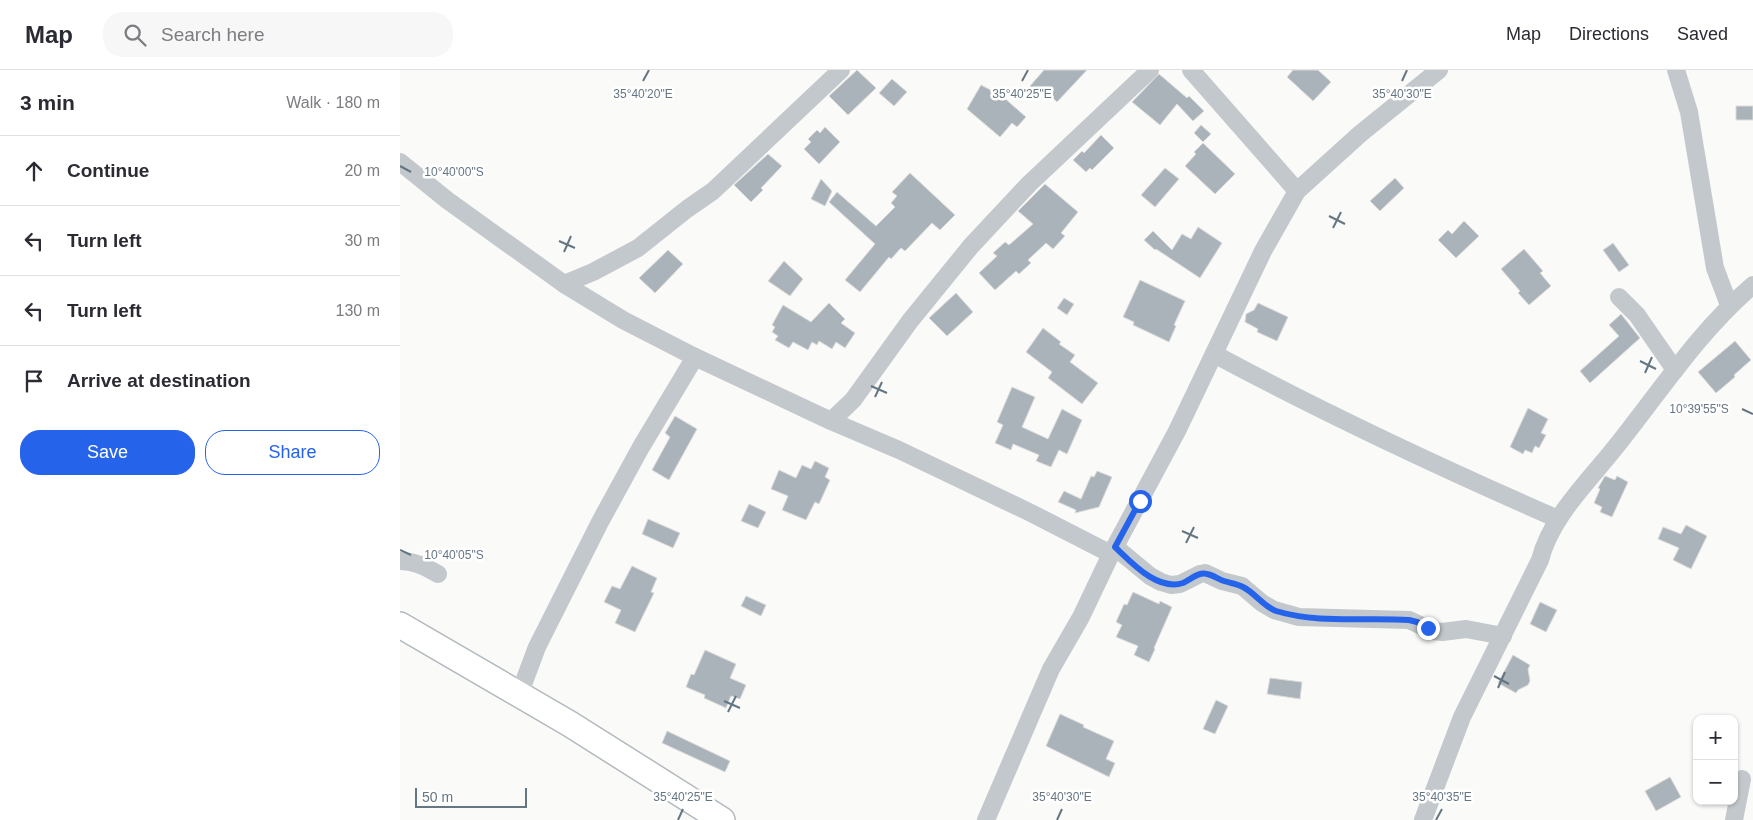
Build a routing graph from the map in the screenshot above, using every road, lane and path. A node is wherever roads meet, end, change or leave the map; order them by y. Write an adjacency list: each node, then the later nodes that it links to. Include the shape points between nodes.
1 (841, 70): 8 (street, via 713,191 638,248)
2 (1150, 70): 15 (street, via 1029,184 971,246 910,321 853,400)
3 (1191, 70): 7 (street)
4 (1439, 70): 7 (street, via 1360,134)
5 (1676, 70): 11 (street, via 1690,112 1715,268)
6 (400, 162): 8 (street, via 446,200)
7 (1297, 191): 12 (street, via 1263,251)
8 (564, 284): 13 (street, via 623,320)
9 (1753, 284): 11 (street)
10 (1619, 297): 14 (street, via 1637,315)
11 (1729, 305): 14 (street)
12 (1214, 354): 16 (street, via 1398,447); 17 (street)
13 (695, 357): 15 (street); 22 (street, via 600,522 537,647)
14 (1675, 370): 16 (street)
15 (831, 421): 17 (street)
16 (1558, 519): 21 (street)
17 (1113, 551): 21 (street, via 1161,582 1180,584 1205,573 1242,586 1274,610 1299,617 1409,620 1433,631 1466,629); 25 (street, via 1051,669)
18 (400, 561): 19 (street, via 419,564)
19 (438, 574)
20 (400, 625): 22 (street)
21 (1502, 636): 26 (street, via 1462,717)
22 (519, 694): 24 (street)
23 (1742, 779): 27 (street)
24 (722, 820)
25 (986, 820)
26 (1423, 820)
27 (1734, 820)

